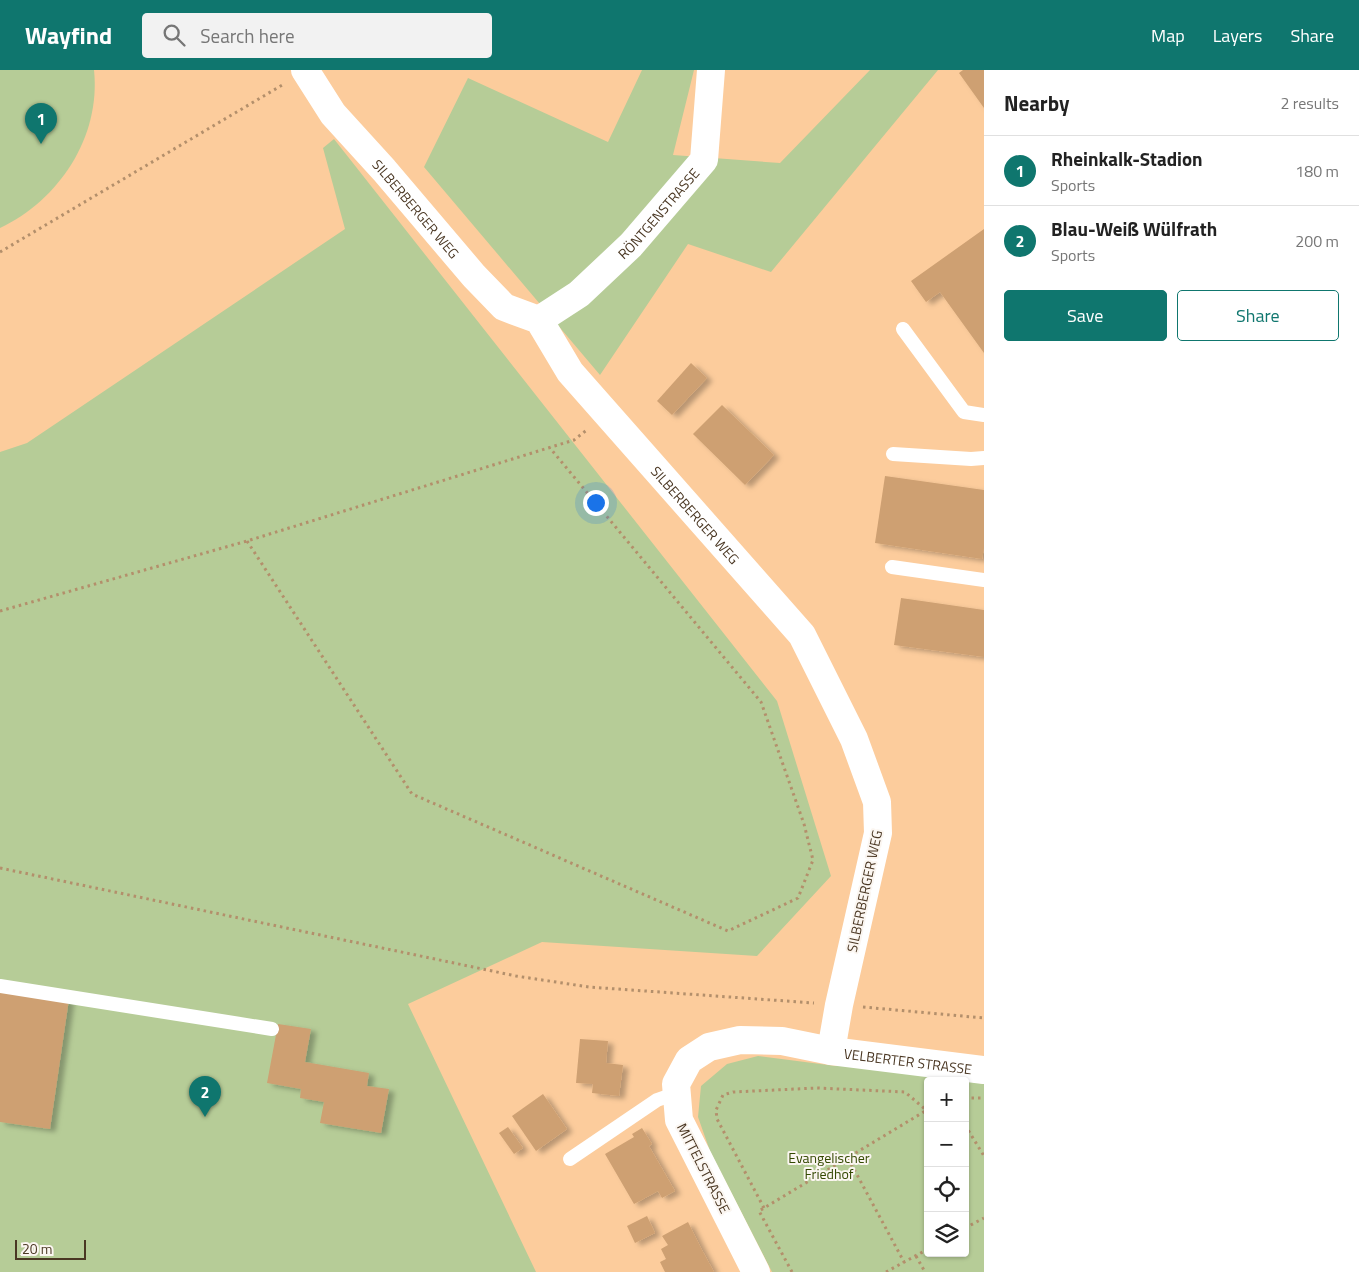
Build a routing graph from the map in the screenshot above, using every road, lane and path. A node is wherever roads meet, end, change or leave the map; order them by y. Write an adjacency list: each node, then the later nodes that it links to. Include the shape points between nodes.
1 (711, 70): 4 (street, RÖNTGENSTRASSE, via 704,160 631,245 579,294)
2 (305, 71): 3 (path); 4 (street, SILBERBERGER WEG, via 333,114 474,276 504,307)
3 (0, 252)
4 (539, 320): 6 (street, SILBERBERGER WEG, via 570,372)
5 (903, 329): 7 (lane, via 964,412)
6 (608, 415): 8 (path, via 574,440); 17 (street, SILBERBERGER WEG, via 802,635 854,738 877,802 878,833)
7 (984, 415)
8 (550, 448): 11 (path); 11 (path, via 760,702 804,824 813,860 798,898 728,931 412,794)
9 (893, 454): 10 (lane)
10 (984, 458)
11 (247, 541): 14 (path)
12 (892, 567): 13 (lane)
13 (984, 580)
14 (0, 610)
15 (0, 868): 17 (path, via 525,977 589,987)
16 (0, 986): 19 (lane)
17 (839, 1005): 18 (path); 20 (street, SILBERBERGER WEG)
18 (984, 1018)
19 (272, 1029)
20 (832, 1051): 21 (street, VELBERTER STRASSE); 22 (street, MITTELSTRASSE, via 782,1041 740,1040 709,1046 689,1060 676,1084)
21 (984, 1070)
22 (677, 1094): 30 (lane, via 657,1100); 37 (street, MITTELSTRASSE, via 679,1120)
23 (969, 1098): 24 (path)
24 (984, 1098)
25 (924, 1108): 31 (path, via 905,1092 817,1088 723,1095 716,1110 716,1119)
26 (924, 1112): 29 (path)
27 (969, 1132): 28 (path)
28 (984, 1156)
29 (848, 1158): 31 (path); 36 (path)
30 (570, 1159)
31 (764, 1208): 38 (path, via 759,1211)
32 (984, 1218): 33 (path)
33 (969, 1226)
34 (924, 1251): 35 (path)
35 (916, 1256): 36 (path); 40 (path)
36 (904, 1262): 39 (path)
37 (756, 1272)
38 (792, 1272)
39 (886, 1272)
40 (925, 1272)

